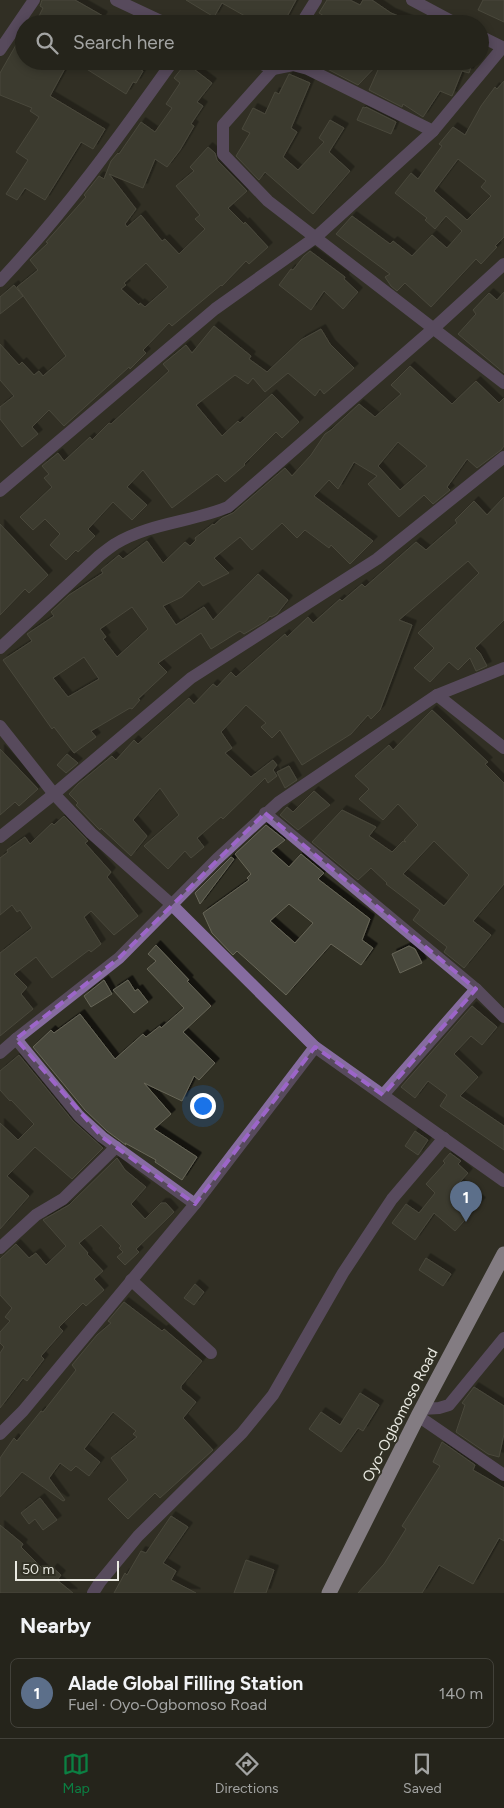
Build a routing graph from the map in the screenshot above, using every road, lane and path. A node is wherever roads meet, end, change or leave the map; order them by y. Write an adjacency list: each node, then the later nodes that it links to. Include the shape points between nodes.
1 (34, 0): 5 (street)
2 (116, 0): 6 (street)
3 (316, 0): 7 (street)
4 (412, 0): 8 (street)
5 (24, 15)
6 (148, 15)
7 (307, 15)
8 (440, 15)
9 (15, 28): 12 (street)
10 (489, 41): 11 (street)
11 (503, 48): 13 (street)
12 (0, 50)
13 (489, 65)
14 (167, 70): 21 (street, via 105,156)
15 (272, 70): 19 (street, via 223,125 223,154 268,201)
16 (310, 70): 18 (street)
17 (484, 70): 18 (street)
18 (433, 131): 19 (street)
19 (316, 237): 22 (street); 25 (street, via 215,310)
20 (504, 264): 22 (street)
21 (0, 281)
22 (434, 328): 23 (street); 26 (street, via 228,506 145,531 115,544)
23 (504, 383)
24 (504, 457): 31 (street, via 377,559 190,678)
25 (0, 491)
26 (0, 648)
27 (504, 668): 28 (street)
28 (437, 695): 30 (street); 32 (street)
29 (0, 726): 31 (street)
30 (504, 748)
31 (54, 794): 33 (street); 34 (street, via 91,833)
32 (265, 813): 34 (street); 35 (street)
33 (0, 837)
34 (171, 904): 37 (street, via 119,958); 38 (street)
35 (476, 989): 36 (street); 40 (street)
36 (504, 1017)
37 (16, 1038): 39 (street); 42 (street, via 79,1116)
38 (315, 1047): 40 (street); 44 (street)
39 (0, 1053)
40 (383, 1096): 41 (street)
41 (444, 1138): 43 (street); 53 (street, via 392,1199 343,1273 272,1395 242,1433 138,1536)
42 (116, 1147): 44 (street); 45 (street, via 63,1199 36,1215)
43 (504, 1181)
44 (195, 1204): 47 (street)
45 (0, 1248)
46 (504, 1254): 50 (highway, Oyo-Ogbomoso Road)
47 (131, 1280): 49 (street); 51 (street, via 23,1411)
48 (504, 1338): 50 (street, via 449,1405)
49 (211, 1353)
50 (420, 1412): 52 (street); 54 (highway, Oyo-Ogbomoso Road)
51 (0, 1434)
52 (504, 1475)
53 (93, 1593)
54 (329, 1593)

